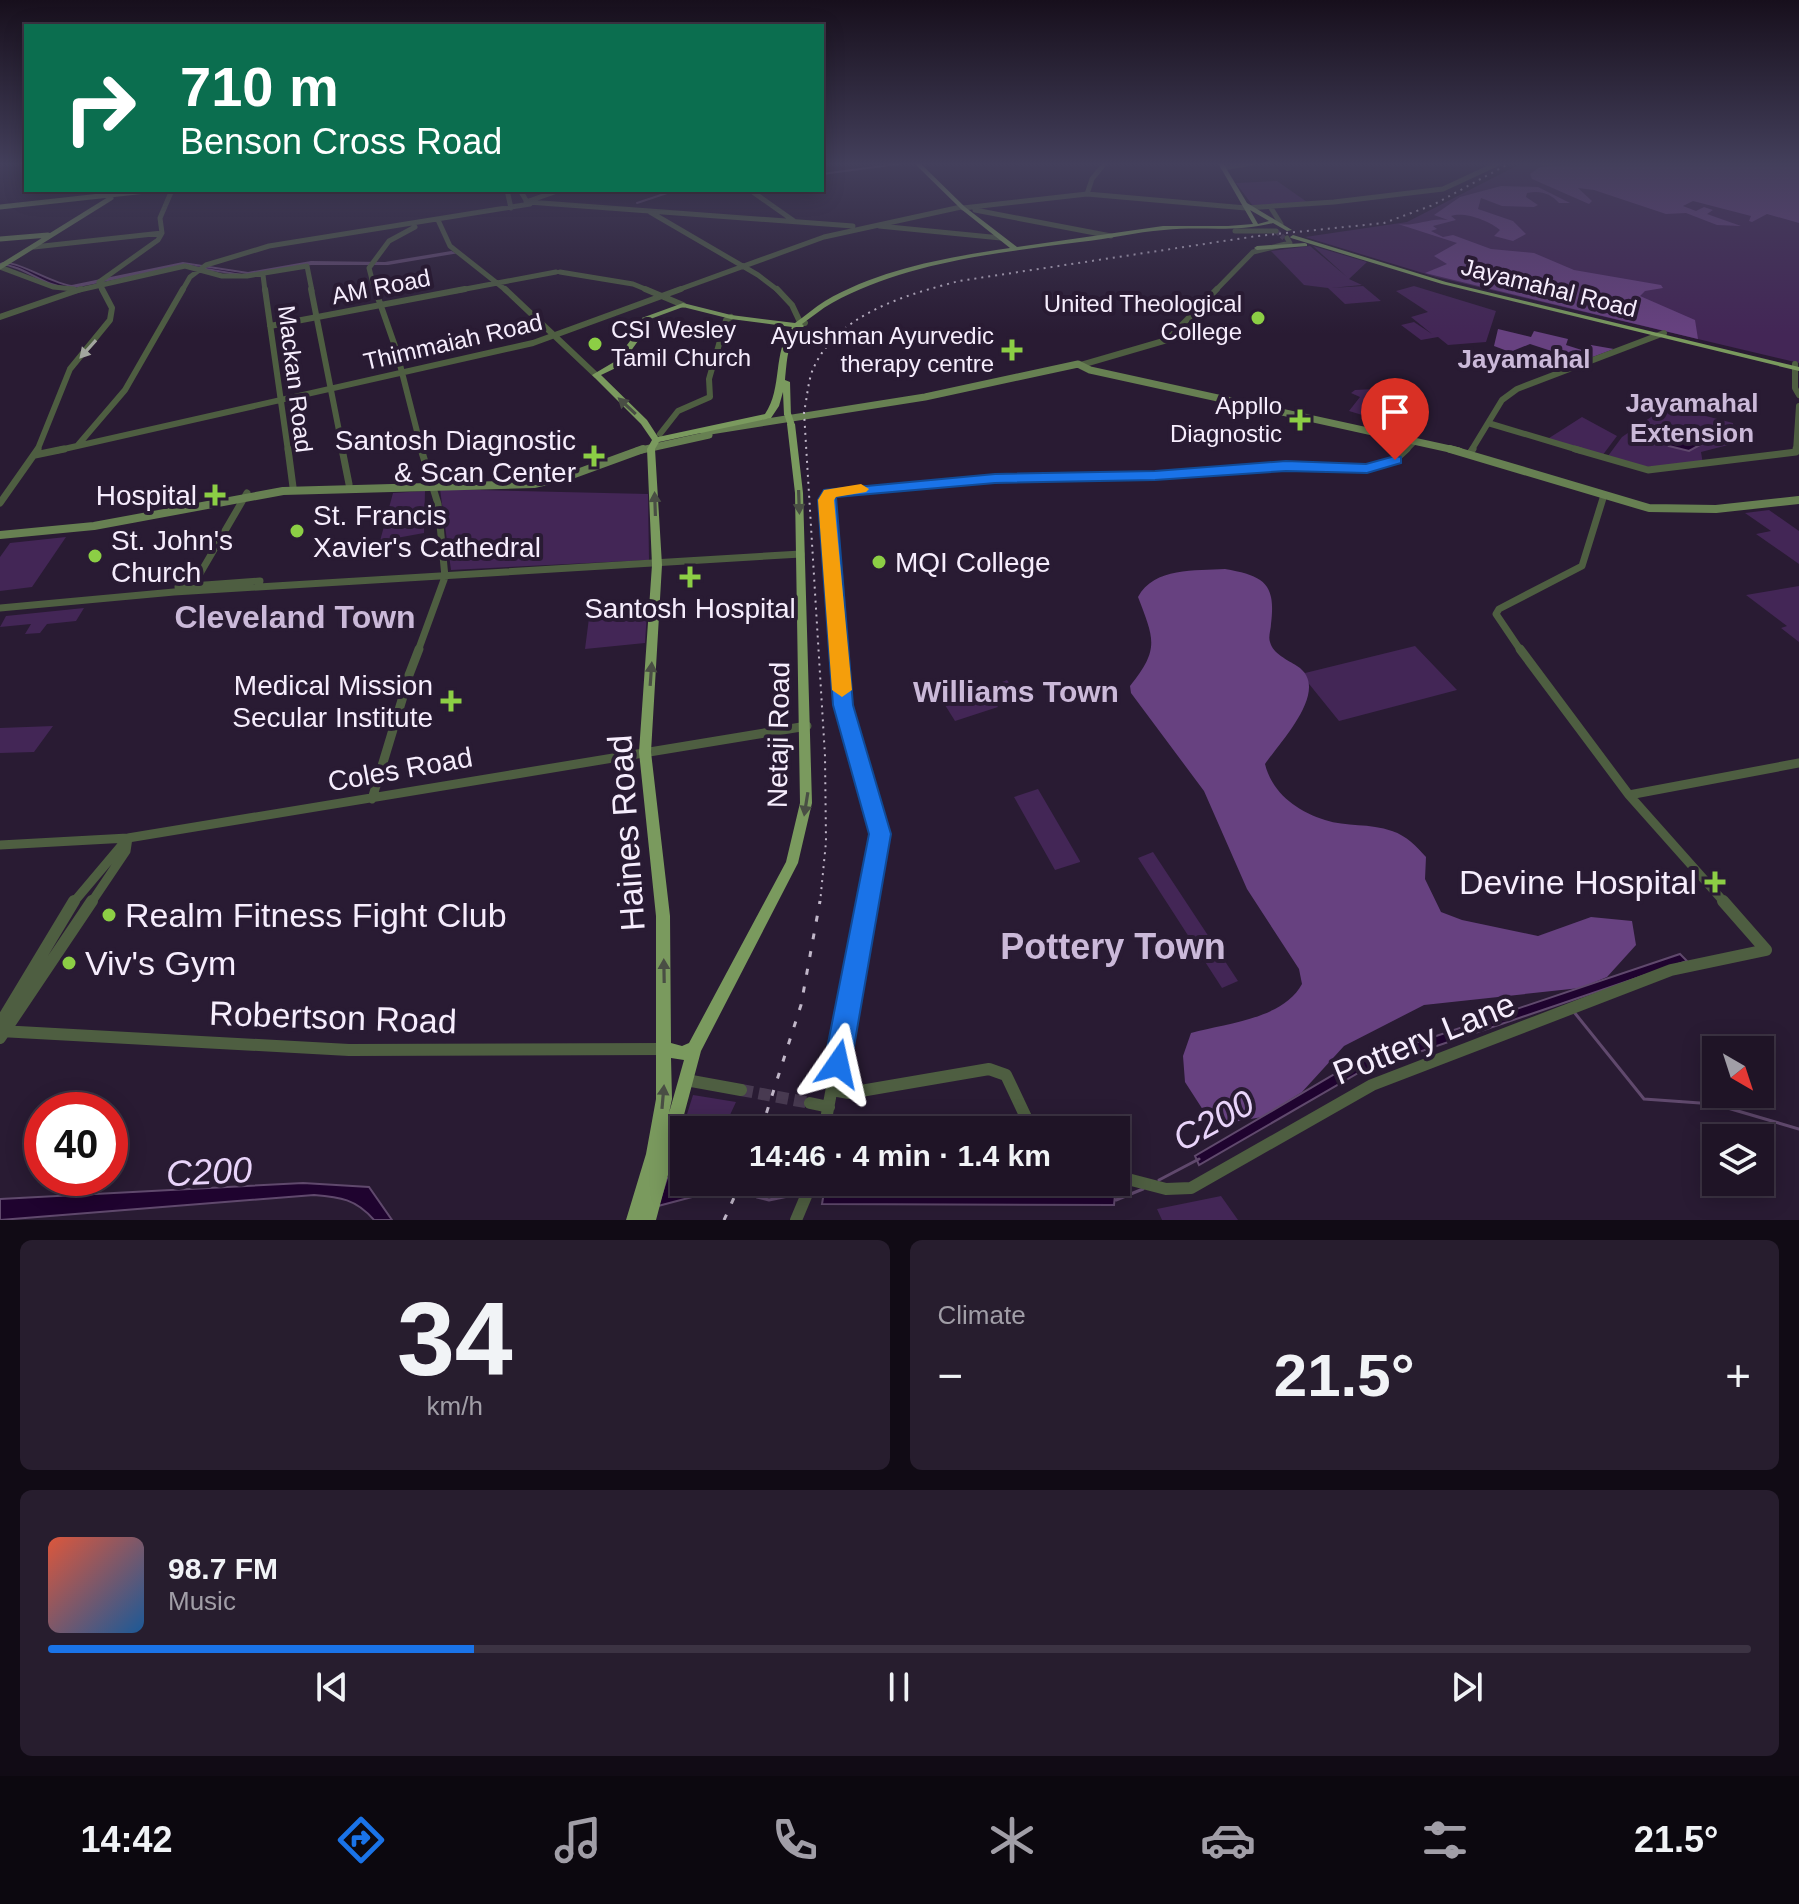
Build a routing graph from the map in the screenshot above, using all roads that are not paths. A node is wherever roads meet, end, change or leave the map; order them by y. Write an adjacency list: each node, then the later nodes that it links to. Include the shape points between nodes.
1 (74, 220): 22 (main road)
2 (161, 220): 20 (street)
3 (438, 220): 33 (street, via 226,256); 35 (street, via 456,251); 39 (street, via 392,239 373,261 369,268)
4 (665, 220): 32 (street, via 698,244)
5 (755, 220): 14 (street)
6 (792, 220): 14 (street)
7 (906, 220): 16 (street)
8 (978, 220): 24 (main road)
9 (1027, 220): 23 (street)
10 (1254, 220): 18 (main road)
11 (1270, 220): 21 (main road)
12 (1270, 220): 15 (main road)
13 (1278, 220): 21 (street)
14 (795, 222): 17 (street)
15 (1272, 222): 18 (main road); 21 (main road)
16 (886, 224): 17 (street); 24 (street)
17 (862, 226): 32 (street, Thimmaiah Road)
18 (1257, 226): 19 (main road)
19 (1235, 231): 21 (street); 23 (main road, via 1158,228)
20 (162, 233): 26 (street); 36 (street, via 146,251)
21 (1286, 233): 28 (street, via 1290,243); 30 (main road, Jayamahal Road); 46 (main road, Jayamahal Road, via 1445,281)
22 (53, 234): 25 (main road); 26 (main road)
23 (1112, 236): 27 (main road)
24 (1001, 238): 27 (main road); 29 (main road, via 1004,245)
25 (0, 241): 26 (main road)
26 (34, 247): 31 (main road)
27 (1015, 249): 29 (main road)
28 (1259, 249): 30 (main road, via 1309,244); 48 (street, via 1249,251 1167,340)
29 (998, 252): 44 (main road, via 892,277 838,299)
30 (1369, 261): 46 (main road, Jayamahal Road)
31 (4, 265): 37 (street, via 50,289)
32 (742, 265): 38 (street, Thimmaiah Road); 44 (street, via 788,297)
33 (201, 267): 34 (street, via 222,276); 36 (street, via 168,268); 60 (street, via 125,390)
34 (263, 275): 43 (street, via 307,266); 45 (street, Mackan Road)
35 (498, 282): 38 (street, AM Road, via 558,272 622,281); 39 (street, AM Road); 47 (street)
36 (99, 283): 37 (street); 62 (street, one-way to 62, via 112,308 110,320 70,369)
37 (83, 289): 41 (street)
38 (662, 295): 40 (street, AM Road); 47 (street, Thimmaiah Road)
39 (380, 305): 43 (street, AM Road); 50 (street)
40 (683, 305): 42 (main road); 51 (main road, via 630,324 634,341 617,364)
41 (0, 317)
42 (731, 317): 44 (main road); 58 (street, via 712,366 710,397 678,411)
43 (317, 318): 45 (street, AM Road); 52 (street)
44 (801, 323): 57 (main road, via 786,349 777,400 768,416); 71 (main road, Netaji Road, one-way to 71, via 786,379)
45 (270, 326): 54 (street, Mackan Road)
46 (1662, 335): 49 (main road, Jayamahal Road); 56 (street, via 1517,389 1502,400)
47 (554, 337): 50 (street, Thimmaiah Road); 51 (street)
48 (1079, 364): 57 (main road, via 917,398); 58 (main road, via 932,398); 59 (main road)
49 (1797, 366): 53 (street)
50 (401, 373): 52 (street, Thimmaiah Road); 64 (street)
51 (596, 375): 58 (main road, one-way to 51)
52 (331, 389): 54 (street, Thimmaiah Road); 63 (street)
53 (1799, 393)
54 (280, 400): 60 (street, Thimmaiah Road); 65 (street, Mackan Road)
55 (1799, 406): 56 (street, via 1796,452 1666,470 1624,464)
56 (1488, 423): 61 (street)
57 (678, 436): 58 (main road)
58 (660, 440): 64 (main road, via 553,477); 72 (main road, Haines Road, one-way to 58, via 651,449)
59 (1415, 441): 61 (main road); 88 (street, via 1395,460 1367,468 1286,466 995,479 829,493 843,705 880,834)
60 (77, 446): 62 (street, Thimmaiah Road)
61 (1470, 453): 67 (main road)
62 (35, 455): 69 (street)
63 (349, 484): 64 (main road); 65 (main road)
64 (433, 484): 66 (main road); 73 (street)
65 (293, 487): 66 (main road)
66 (247, 494): 70 (main road, via 145,518); 74 (street)
67 (1604, 495): 68 (main road, via 1666,511); 79 (street, via 1582,566 1496,614)
68 (1799, 500)
69 (0, 503)
70 (0, 533)
71 (801, 554): 72 (street); 76 (main road, Netaji Road)
72 (657, 565): 73 (street); 77 (main road, Haines Road, one-way to 72)
73 (444, 575): 74 (street); 80 (street)
74 (191, 588): 75 (street)
75 (0, 605)
76 (807, 726): 77 (street, Coles Road); 85 (main road, Netaji Road, one-way to 85, via 808,789 792,863)
77 (645, 752): 80 (street, Coles Road); 84 (main road, Haines Road, one-way to 77, via 663,916)
78 (1799, 763): 79 (street)
79 (1629, 795): 93 (street, Pottery Lane, via 1766,950 1671,970 1372,1085 1191,1188)
80 (372, 799): 81 (street, Coles Road)
81 (128, 838): 82 (street, Coles Road); 83 (street, via 126,851)
82 (0, 845)
83 (1, 1031): 84 (street, Robertson Road, via 349,1050)
84 (665, 1049): 85 (main road); 95 (main road, Haines Road, one-way to 84, via 664,1099)
85 (694, 1049): 86 (main road, Netaji Road)
86 (686, 1080): 87 (street); 95 (main road, Netaji Road)
87 (741, 1090)
88 (832, 1090): 90 (street); 92 (street, via 849,1093 989,1069 1006,1075)
89 (810, 1103): 90 (street)
90 (829, 1107): 91 (street)
91 (827, 1116)
92 (1025, 1116)
93 (1130, 1183)
94 (806, 1196): 96 (street)
95 (645, 1207)
96 (796, 1220)

